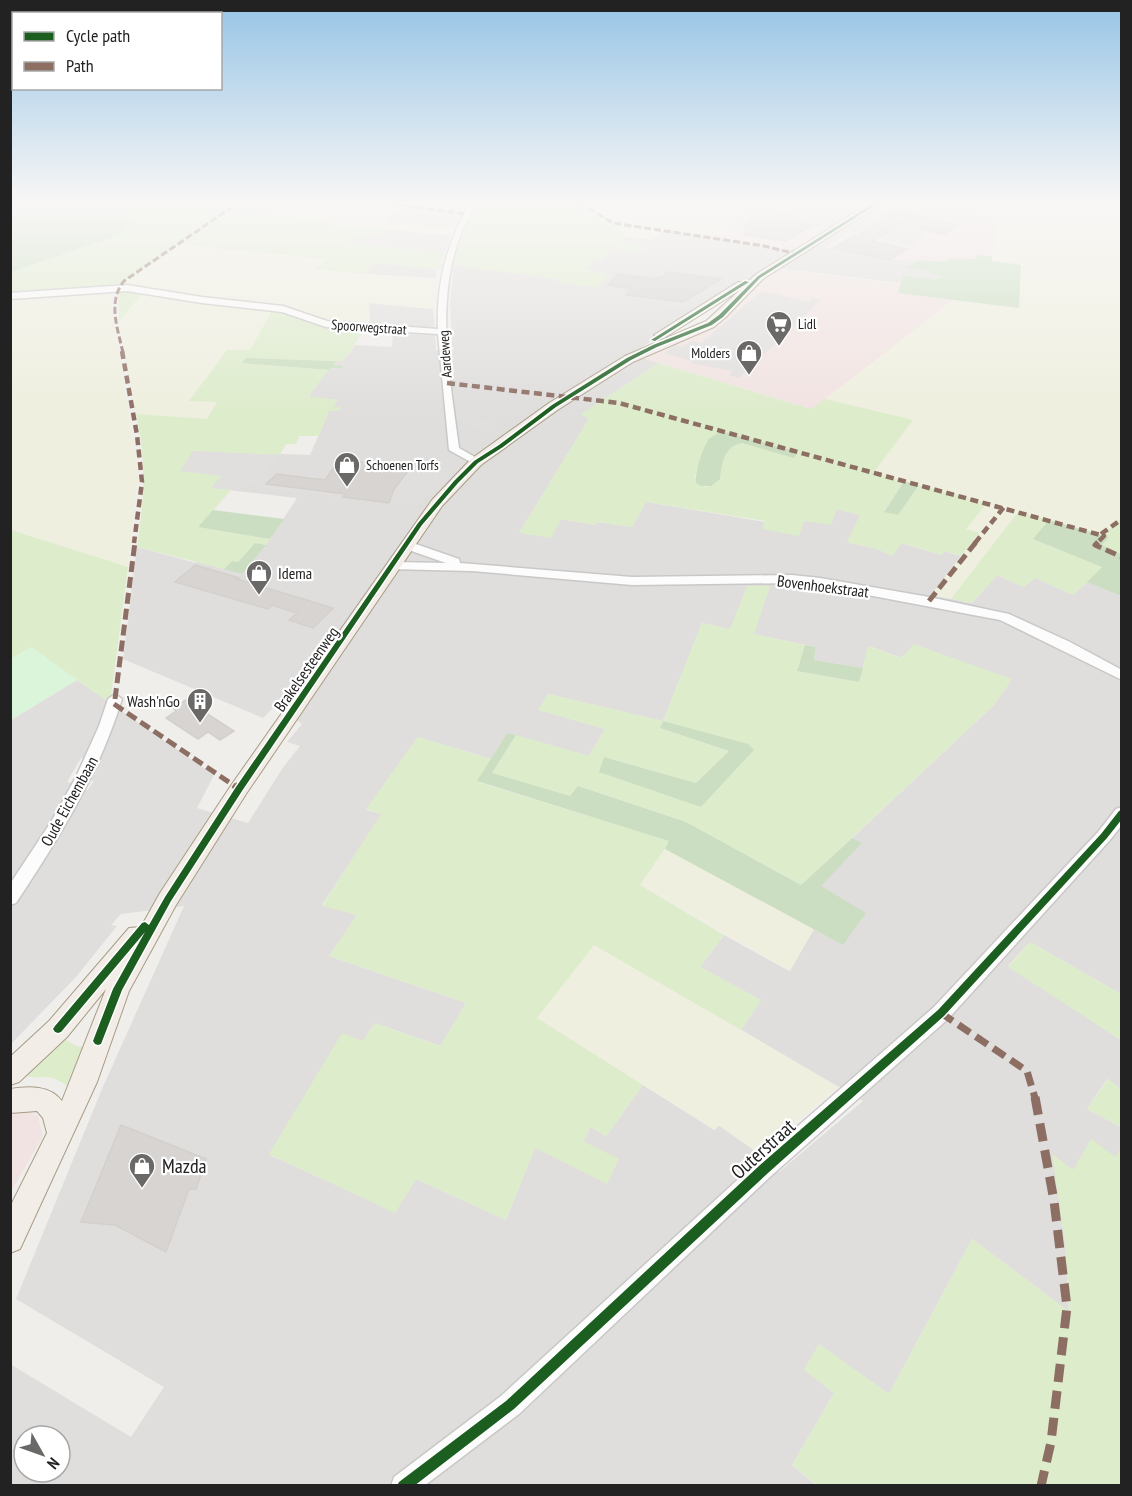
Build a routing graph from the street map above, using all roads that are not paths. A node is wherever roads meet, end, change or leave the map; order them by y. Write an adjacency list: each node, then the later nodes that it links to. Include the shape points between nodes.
1 (445, 273): 9 (street, Aardeweg)
2 (760, 273): 5 (main road, Brakelsesteenweg)
3 (766, 273): 6 (main road, Brakelsesteenweg)
4 (10, 296): 9 (street, Spoorwegstraat, via 128,288 283,309 326,324)
5 (698, 311): 6 (main road, via 703,318); 7 (main road, Brakelsesteenweg)
6 (717, 318): 8 (main road, Brakelsesteenweg)
7 (677, 324): 8 (main road, via 693,323); 10 (main road, Brakelsesteenweg, via 519,424 484,450)
8 (696, 330): 10 (main road, Brakelsesteenweg, via 629,359)
9 (443, 332): 10 (street, Aardeweg, via 454,450)
10 (476, 462): 11 (main road, Brakelsesteenweg, via 437,503)
11 (407, 545): 12 (main road, Brakelsesteenweg); 13 (street, Bovenhoekstraat)
12 (393, 566): 13 (street, Bovenhoekstraat); 18 (main road, Brakelsesteenweg)
13 (472, 567): 14 (street, Bovenhoekstraat, via 632,581 792,579 886,593 1004,617)
14 (1122, 676)
15 (115, 699): 17 (street, Oude Eichembaan, via 105,736 70,805)
16 (1122, 813): 23 (street, Outerstraat, via 941,1013 764,1170 510,1406)
17 (10, 898)
18 (168, 899): 19 (main road, Brakelsesteenweg, via 57,1029); 21 (main road, Brakelsesteenweg, via 118,989)
19 (10, 1074)
20 (10, 1101): 21 (main road, via 41,1099 57,1115)
21 (60, 1134): 22 (main road, Brakelsesteenweg)
22 (10, 1239)
23 (403, 1485)

